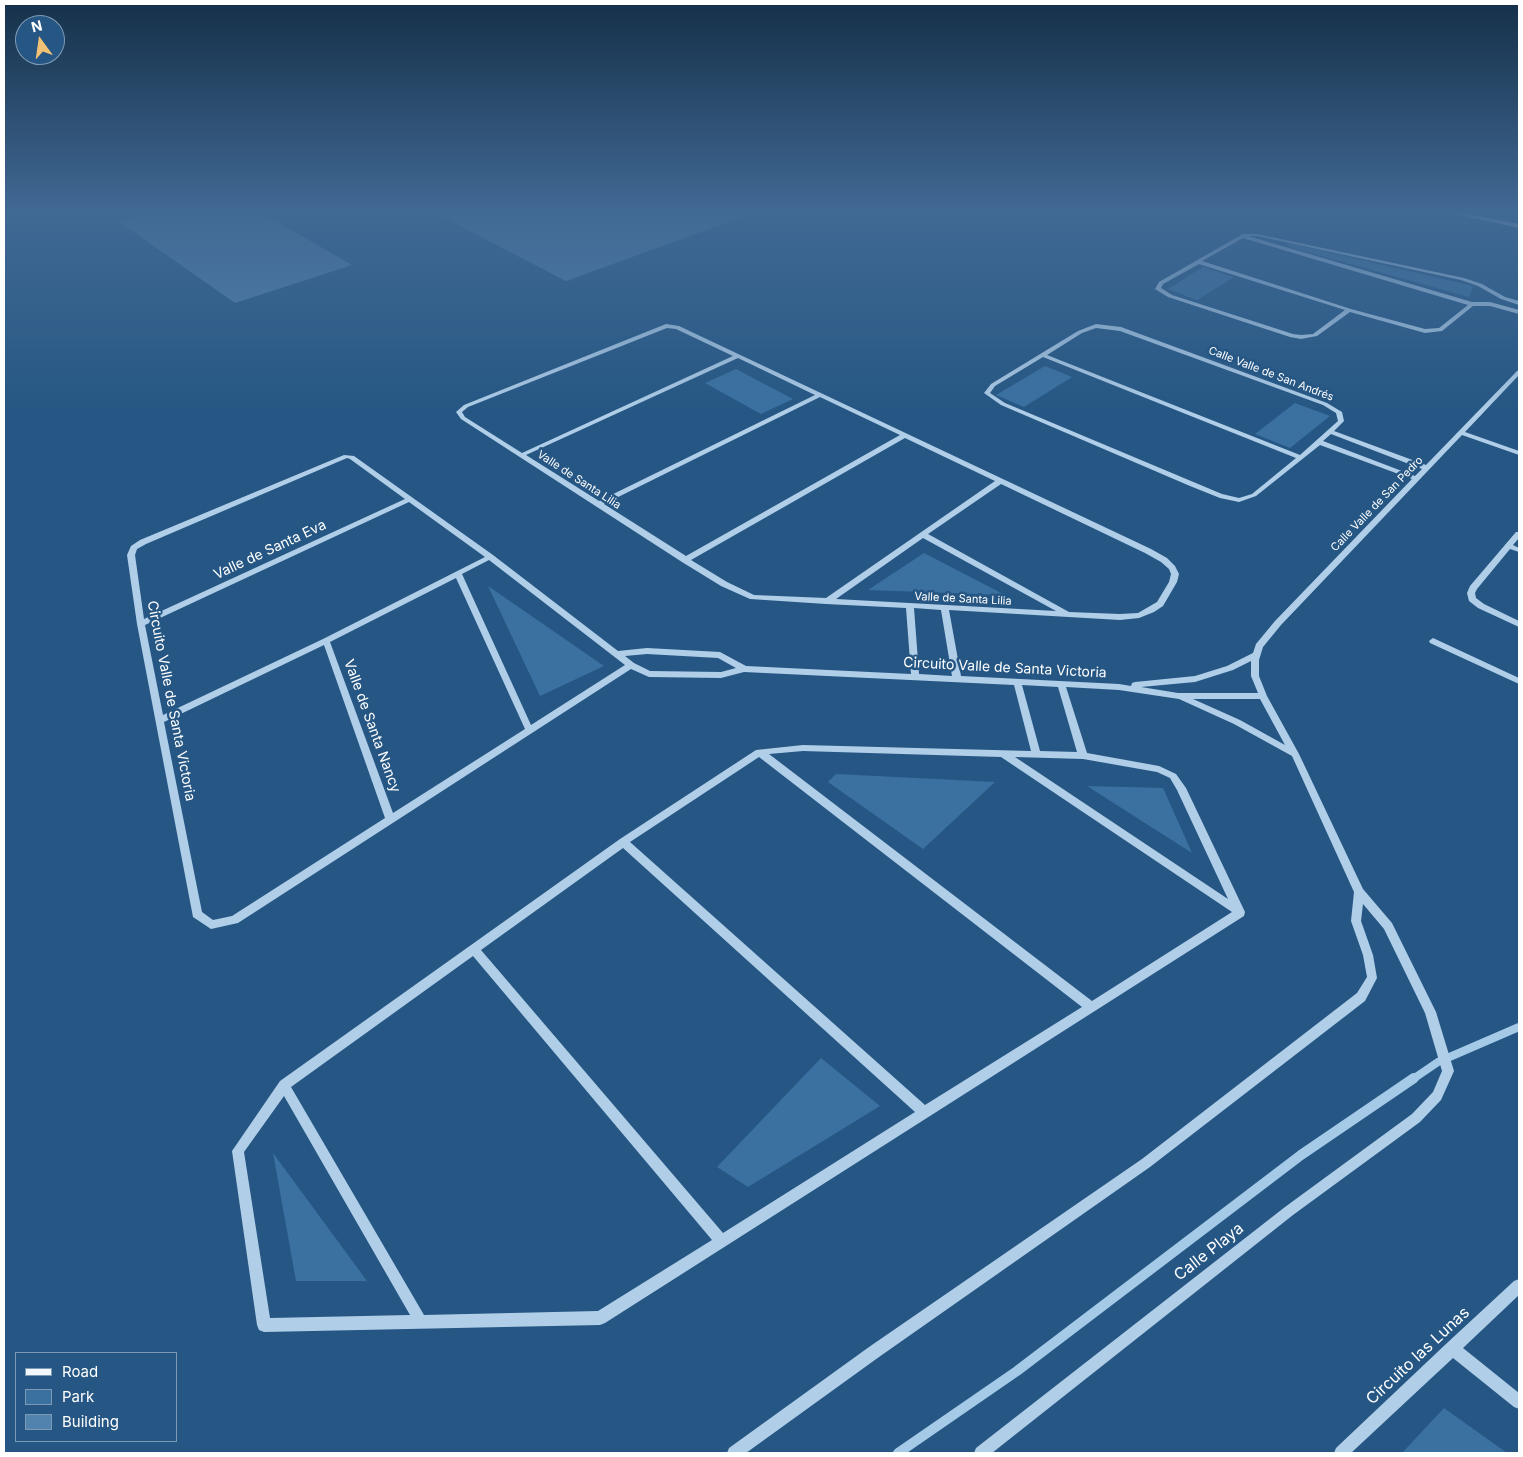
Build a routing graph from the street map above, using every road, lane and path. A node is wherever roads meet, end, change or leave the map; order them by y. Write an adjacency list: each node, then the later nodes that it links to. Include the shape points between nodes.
1 (1170, 278): 7 (street, via 1161,283 1160,291 1292,336 1315,335)
2 (1250, 278): 7 (street)
3 (1383, 278): 6 (street)
4 (1450, 278): 5 (street, via 1480,285)
5 (1519, 303)
6 (1472, 304): 7 (street, via 1445,326 1433,331 1408,328); 8 (street, via 1490,304)
7 (1349, 310)
8 (1519, 312)
9 (1043, 355): 13 (street, Calle Valle de San Andrés, via 1089,328 1113,327 1325,404 1341,416 1341,421); 19 (street); 19 (street, Calle Valle de San Andrés, via 993,385 988,393 990,396 1232,500 1254,496)
10 (738, 356): 12 (street, Valle de Santa Lilia); 18 (street); 18 (street, Valle de Santa Lilia, via 677,327 666,326 466,406 459,412 463,418)
11 (1519, 372): 14 (street, Calle Valle de San Pedro)
12 (818, 395): 15 (street, Valle de Santa Lilia); 24 (street)
13 (1330, 432): 16 (street, Calle Valle de San Andrés); 20 (street)
14 (1463, 433): 17 (street); 20 (street, Calle Valle de San Pedro)
15 (905, 436): 22 (street, Valle de Santa Lilia); 30 (street)
16 (1319, 442): 19 (street, Calle Valle de San Andrés); 21 (street)
17 (1519, 453)
18 (522, 455): 24 (street, Valle de Santa Lilia)
19 (1300, 457)
20 (1427, 468): 21 (street, Calle Valle de San Pedro)
21 (1417, 479): 41 (street, Calle Valle de San Pedro, via 1278,623)
22 (1000, 481): 26 (street); 35 (street, Valle de Santa Lilia, via 1148,550 1164,560 1175,574 1160,604 1139,615)
23 (410, 499): 29 (street, Circuito Valle de Santa Victoria); 36 (street, Valle de Santa Eva); 36 (street, Circuito Valle de Santa Victoria, via 352,457 338,457 143,542 134,548 131,555)
24 (599, 504): 30 (street, Valle de Santa Lilia)
25 (1519, 534): 27 (street)
26 (924, 535): 32 (street); 35 (street)
27 (1509, 546): 28 (street); 37 (street, via 1471,593 1475,603)
28 (1519, 550)
29 (490, 557): 31 (street); 40 (street, Circuito Valle de Santa Victoria)
30 (685, 560): 32 (street, Valle de Santa Lilia, via 737,592 753,597)
31 (458, 574): 38 (street); 53 (street)
32 (826, 602): 33 (street, Valle de Santa Lilia)
33 (910, 606): 34 (street, Valle de Santa Lilia); 44 (street)
34 (945, 608): 35 (street, Valle de Santa Lilia); 45 (street)
35 (1068, 614)
36 (141, 624): 52 (street, Circuito Valle de Santa Victoria)
37 (1519, 624)
38 (326, 641): 52 (street); 59 (street, Valle de Santa Nancy)
39 (1433, 641): 46 (street)
40 (617, 654): 42 (street, Circuito Valle de Santa Victoria); 43 (street, Circuito Valle de Santa Victoria, via 647,650 720,656)
41 (1256, 654): 49 (street, Calle Valle de San Pedro, via 1230,668 1195,679); 51 (street, via 1255,676)
42 (631, 664): 43 (street, Circuito Valle de Santa Victoria, via 649,674 721,674); 53 (street, Circuito Valle de Santa Victoria)
43 (744, 669): 44 (street, Circuito Valle de Santa Victoria)
44 (915, 677): 45 (street, Circuito Valle de Santa Victoria)
45 (957, 679): 47 (street, Circuito Valle de Santa Victoria)
46 (1519, 681)
47 (1017, 682): 48 (street, Circuito Valle de Santa Victoria); 56 (street)
48 (1061, 684): 49 (street, Circuito Valle de Santa Victoria); 58 (street)
49 (1120, 687): 50 (street, Circuito Valle de Santa Victoria)
50 (1178, 696): 51 (street, Circuito Valle de Santa Victoria); 57 (street, via 1237,722)
51 (1263, 696): 57 (street)
52 (160, 720): 59 (street, Circuito Valle de Santa Victoria, via 197,914 210,925 234,920)
53 (530, 731): 59 (street, Circuito Valle de Santa Victoria)
54 (759, 752): 55 (street, via 803,748); 60 (street); 64 (street)
55 (1003, 754): 56 (street); 62 (street)
56 (1036, 754): 58 (street)
57 (1296, 754): 61 (street)
58 (1083, 756): 62 (street, via 1159,769 1173,776)
59 (391, 820)
60 (623, 842): 63 (street); 68 (street)
61 (1359, 892): 65 (street, via 1388,926); 74 (street, via 1356,921 1372,978 1361,998 1146,1163)
62 (1240, 913): 64 (street)
63 (474, 949): 67 (street); 69 (street)
64 (1091, 1007): 68 (street)
65 (1430, 1012): 66 (street)
66 (1448, 1072): 75 (street, Calle Playa, via 1437,1096 1416,1118 1289,1211)
67 (284, 1085): 71 (street); 71 (street, via 238,1151 264,1325)
68 (925, 1113): 69 (street)
69 (722, 1241): 71 (street, via 600,1318)
70 (1519, 1286): 72 (street, Circuito las Lunas)
71 (421, 1322)
72 (1452, 1348): 73 (street); 76 (street, Circuito las Lunas)
73 (1519, 1402)
74 (734, 1453)
75 (981, 1453)
76 (1341, 1453)

